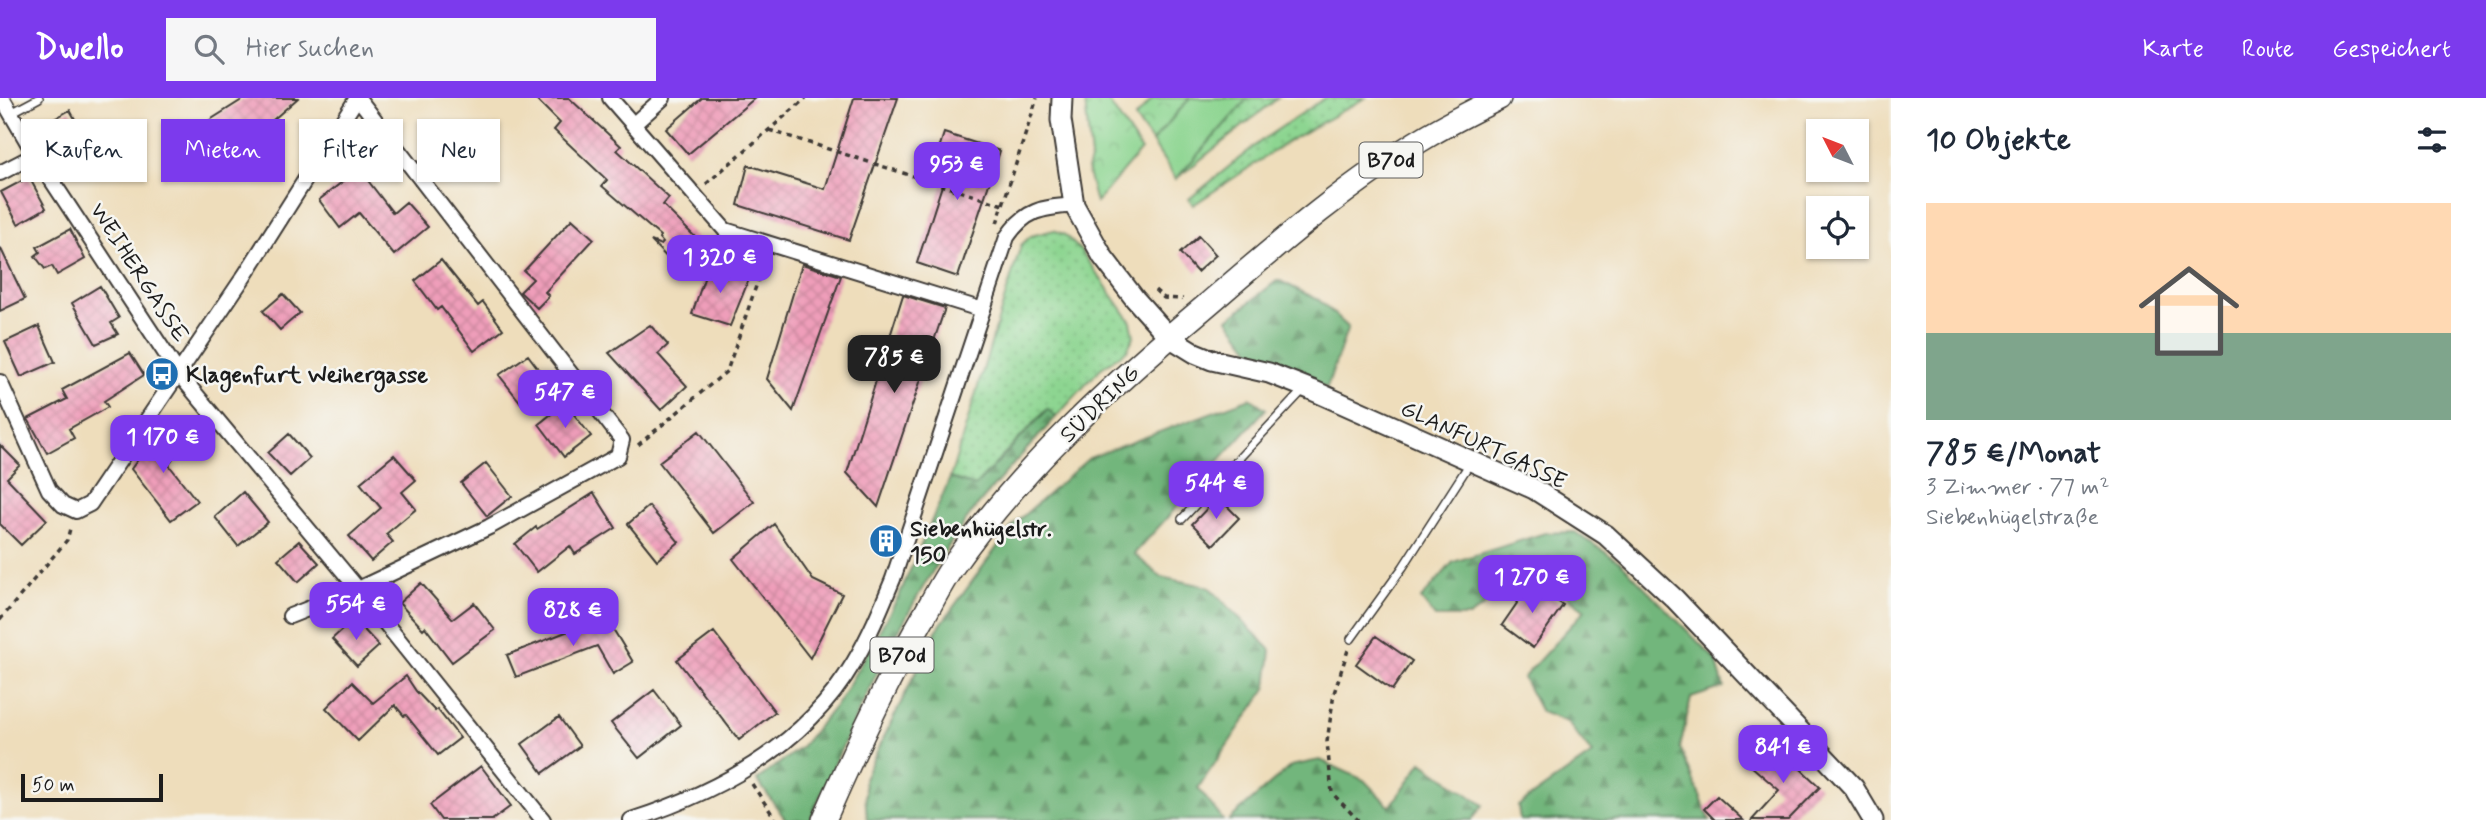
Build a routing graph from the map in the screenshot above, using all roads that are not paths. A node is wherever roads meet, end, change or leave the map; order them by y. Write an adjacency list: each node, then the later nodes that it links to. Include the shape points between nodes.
1 (2, 98): 8 (street, WEIHERGASSE)
2 (39, 98): 8 (lane)
3 (357, 98): 17 (street); 22 (street, via 622,440 618,456 489,527)
4 (610, 98): 9 (street)
5 (663, 98): 9 (street)
6 (1062, 98): 14 (street)
7 (1499, 98): 16 (main road, SÜDRING / B70d, via 1428,136 1357,184)
8 (11, 113): 10 (street, WEIHERGASSE)
9 (634, 124): 15 (street, via 725,230)
10 (21, 130)
11 (21, 162): 12 (street)
12 (0, 173)
13 (53, 182): 17 (street, WEIHERGASSE)
14 (1074, 205): 15 (street, via 1050,207 1017,222 1007,237); 16 (street, GLANFURTGASSE, via 1103,257)
15 (983, 310): 26 (street, via 912,524 875,624 853,664 827,700 783,743 743,772 673,807)
16 (1170, 337): 19 (street, GLANFURTGASSE, via 1212,360 1269,373); 27 (main road, SÜDRING / B70d, via 1000,502 952,568 905,648)
17 (180, 374): 18 (street, via 90,504 76,511 62,505 49,491); 22 (street, WEIHERGASSE)
18 (0, 383)
19 (1305, 388): 20 (street, GLANFURTGASSE); 21 (lane)
20 (1471, 461): 24 (lane); 28 (street, GLANFURTGASSE, via 1534,489 1606,536 1675,599 1809,740 1854,788)
21 (1182, 519)
22 (358, 589): 23 (street); 25 (street, WEIHERGASSE)
23 (290, 616)
24 (1351, 639)
25 (543, 820)
26 (631, 820)
27 (824, 820)
28 (1874, 820)

